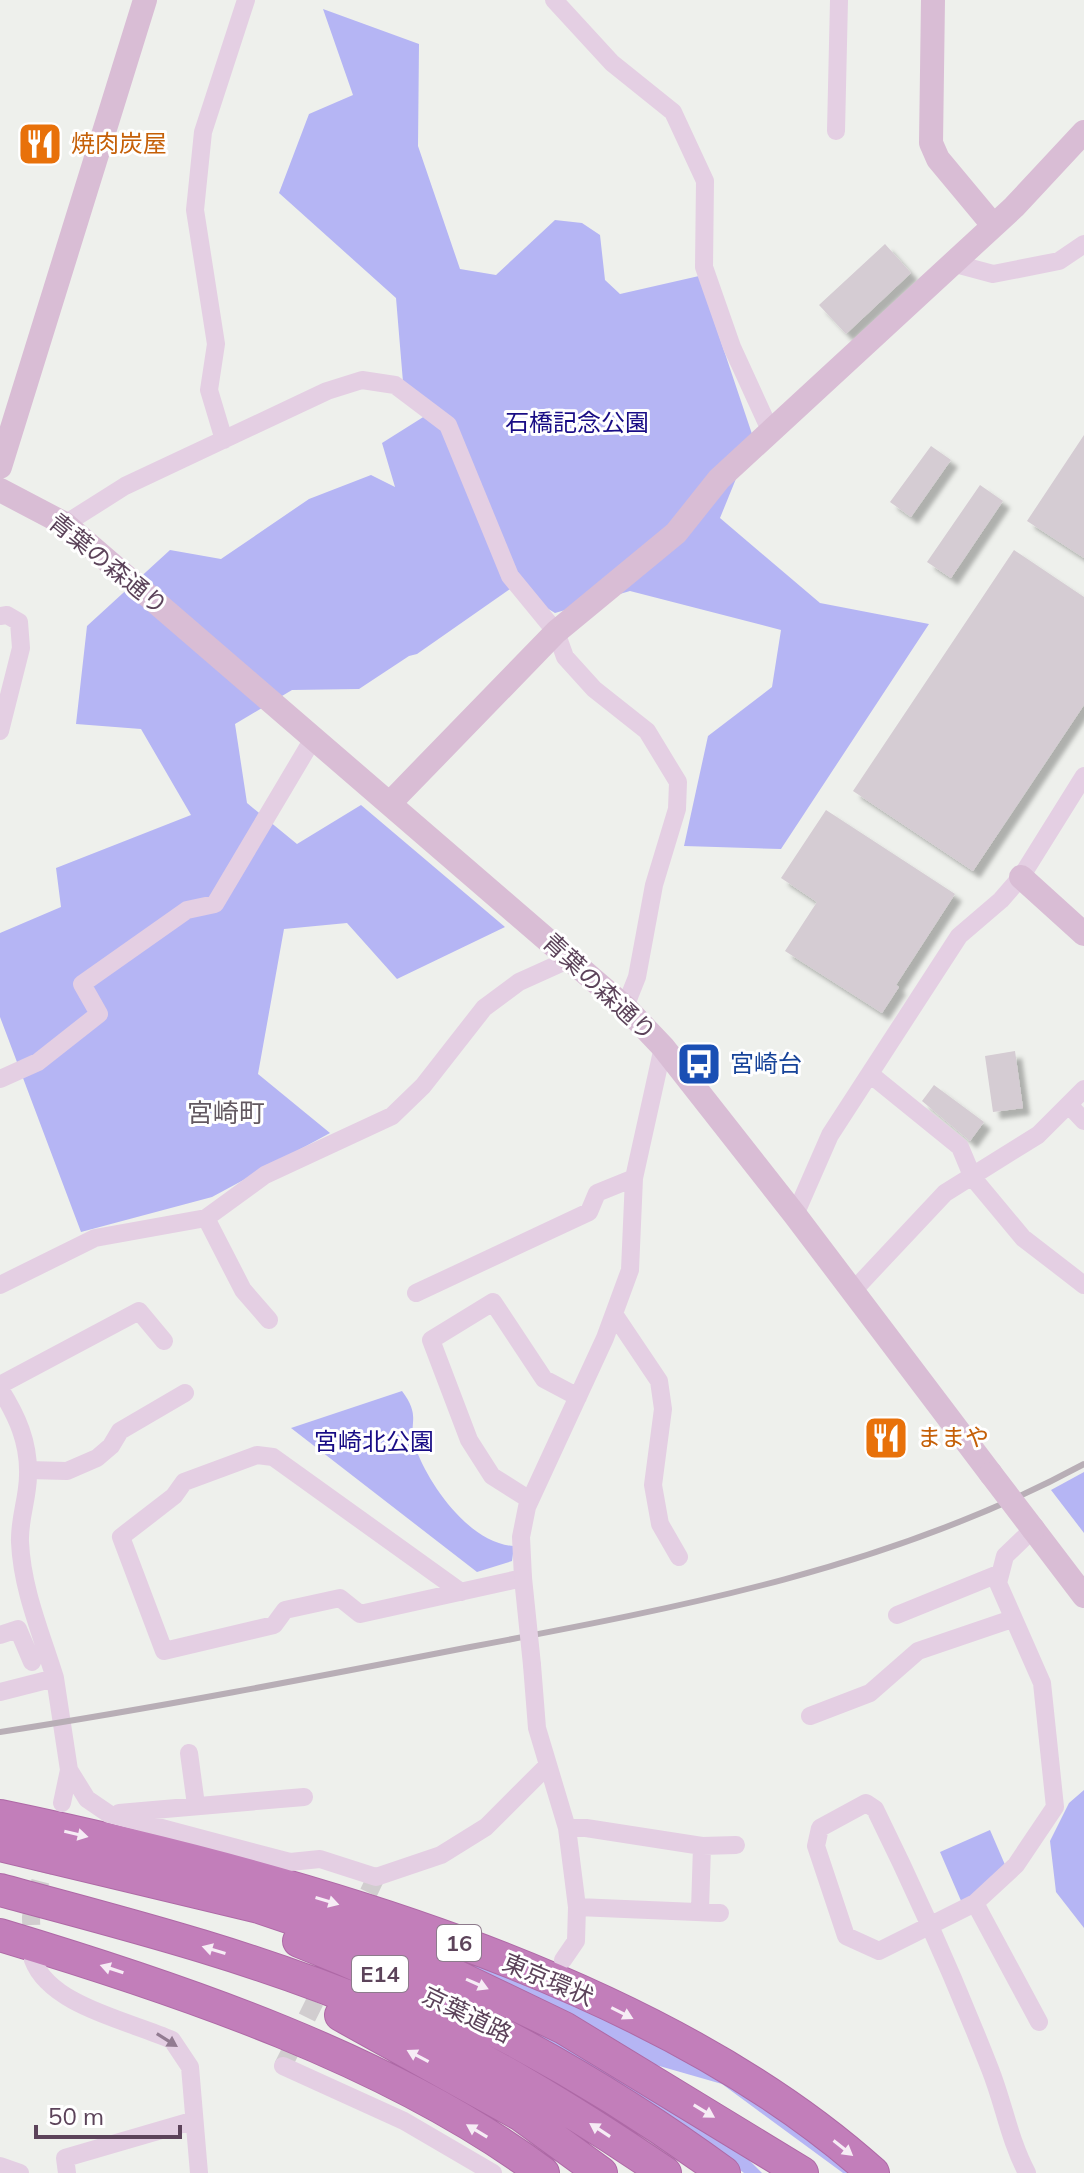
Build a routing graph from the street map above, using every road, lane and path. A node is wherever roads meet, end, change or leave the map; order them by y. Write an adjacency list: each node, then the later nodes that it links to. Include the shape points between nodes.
1 (145, 0): 13 (street)
2 (246, 0): 12 (street, via 203,132 195,210 216,344 209,390)
3 (839, 0): 6 (street)
4 (933, 0): 8 (street, via 931,143 938,159)
5 (561, 3): 11 (street, via 612,63 673,112 705,181 704,267 732,347)
6 (836, 131)
7 (1084, 132): 8 (street)
8 (993, 225): 10 (street)
9 (1084, 244): 10 (street, via 1059,261 993,274)
10 (952, 263): 11 (street)
11 (770, 430): 17 (street, via 719,479 676,533)
12 (224, 440): 15 (street, via 125,486); 17 (street, via 362,380 395,385 448,425 510,576)
13 (0, 467)
14 (0, 490): 15 (street, 青葉の森通り)
15 (65, 524): 19 (street, 青葉の森通り)
16 (0, 616): 18 (street, via 19,622 21,648)
17 (556, 632): 21 (street); 25 (street, via 565,657 594,689 647,731 678,782 677,809)
18 (1, 722)
19 (314, 737): 21 (street, 青葉の森通り); 28 (street, via 215,904 187,910 82,984 99,1014 38,1062)
20 (1084, 776): 22 (street)
21 (390, 803): 24 (street, 青葉の森通り)
22 (1021, 877): 23 (street); 27 (street, via 959,936)
23 (1084, 934)
24 (570, 959): 25 (street, 青葉の森通り); 35 (street, via 519,982 484,1008 423,1086 392,1116 265,1175)
25 (625, 1007): 26 (street, 青葉の森通り)
26 (663, 1047): 32 (street); 34 (street, 青葉の森通り)
27 (870, 1074): 33 (street, via 960,1147); 34 (street, via 818,1156)
28 (0, 1079)
29 (1084, 1089): 30 (street)
30 (1069, 1105): 31 (street); 33 (street, via 1038,1135)
31 (1084, 1121)
32 (634, 1178): 39 (street, via 597,1193 589,1212); 40 (street, via 630,1270)
33 (973, 1178): 37 (street, via 1023,1238); 38 (street, via 945,1193)
34 (795, 1215): 38 (street, 青葉の森通り)
35 (206, 1218): 36 (street, via 95,1238); 41 (street, via 243,1290)
36 (0, 1285)
37 (1084, 1285)
38 (852, 1292): 48 (street, 青葉の森通り, bridge)
39 (416, 1293)
40 (614, 1314): 45 (street); 51 (street, via 659,1381 663,1409 653,1485 660,1524)
41 (269, 1320)
42 (164, 1341): 43 (street, via 139,1311)
43 (0, 1387): 46 (street, via 22,1429)
44 (185, 1393): 46 (street, via 120,1431 97,1458 67,1471)
45 (578, 1397): 47 (street); 47 (street, via 544,1379 493,1302 431,1340 469,1440 492,1476)
46 (28, 1470): 49 (street)
47 (530, 1500): 53 (street, via 521,1537)
48 (1033, 1529): 52 (street, via 1005,1556); 55 (street, 青葉の森通り)
49 (20, 1542): 50 (street); 60 (street, via 26,1586)
50 (0, 1545)
51 (679, 1557)
52 (998, 1574): 56 (street); 57 (street)
53 (523, 1578): 54 (street); 64 (street, bridge, via 537,1728)
54 (461, 1592): 54 (street, via 360,1614 340,1598 285,1610 274,1625 164,1651 121,1537 184,1482 257,1455 273,1457)
55 (1084, 1596)
56 (897, 1615)
57 (1012, 1619): 62 (street, via 918,1651 870,1693); 77 (street, via 1042,1683 1055,1807 1016,1865)
58 (0, 1635): 59 (street, via 18,1629)
59 (32, 1662)
60 (55, 1678): 61 (street); 65 (street)
61 (0, 1692)
62 (810, 1716)
63 (189, 1753): 68 (street)
64 (547, 1766): 69 (street, via 486,1827 441,1855 376,1877 320,1859 290,1862); 71 (street)
65 (69, 1770): 67 (street); 69 (street, via 87,1799)
66 (304, 1797): 68 (street)
67 (62, 1803)
68 (196, 1805): 69 (street)
69 (109, 1814)
70 (0, 1816): 99 (highway, 東京環状 / 16, one-way to 99, via 240,1875 505,1961 705,2055 810,2123)
71 (567, 1828): 74 (street); 78 (street)
72 (0, 1845): 98 (highway, one-way to 98, via 259,1907 439,1968 564,2028)
73 (736, 1845): 74 (street)
74 (702, 1846): 79 (street)
75 (0, 1855): 97 (highway, 京葉道路 / E14, via 281,1934 353,1962 527,2045)
76 (0, 1890): 85 (highway, 京葉道路 / E14, one-way to 76)
77 (975, 1903): 81 (street); 86 (street)
78 (577, 1907): 79 (street); 84 (street, via 576,1941)
79 (700, 1910): 80 (street)
80 (720, 1913)
81 (932, 1925): 81 (street, via 875,1809 866,1803 820,1828 816,1846 846,1936 879,1951); 100 (street, via 1002,2100 1010,2141)
82 (0, 1935): 94 (highway, one-way to 82, via 374,2074 119,1971)
83 (33, 1960): 88 (street, one-way to 88, via 56,1991 172,2040 182,2050 190,2067)
84 (563, 1960)
85 (274, 1970): 95 (highway, one-way to 85, via 521,2115 299,1993); 96 (highway, 京葉道路 / E14, one-way to 85, via 512,2076 375,2008)
86 (1039, 2022)
87 (283, 2066): 93 (street, via 404,2121)
88 (192, 2121): 91 (street, via 65,2158); 92 (street)
89 (0, 2166): 90 (street)
90 (20, 2173)
91 (67, 2173)
92 (199, 2173)
93 (493, 2173)
94 (543, 2173)
95 (601, 2173)
96 (665, 2173)
97 (724, 2173)
98 (802, 2173)
99 (873, 2173)
100 (1027, 2173)

